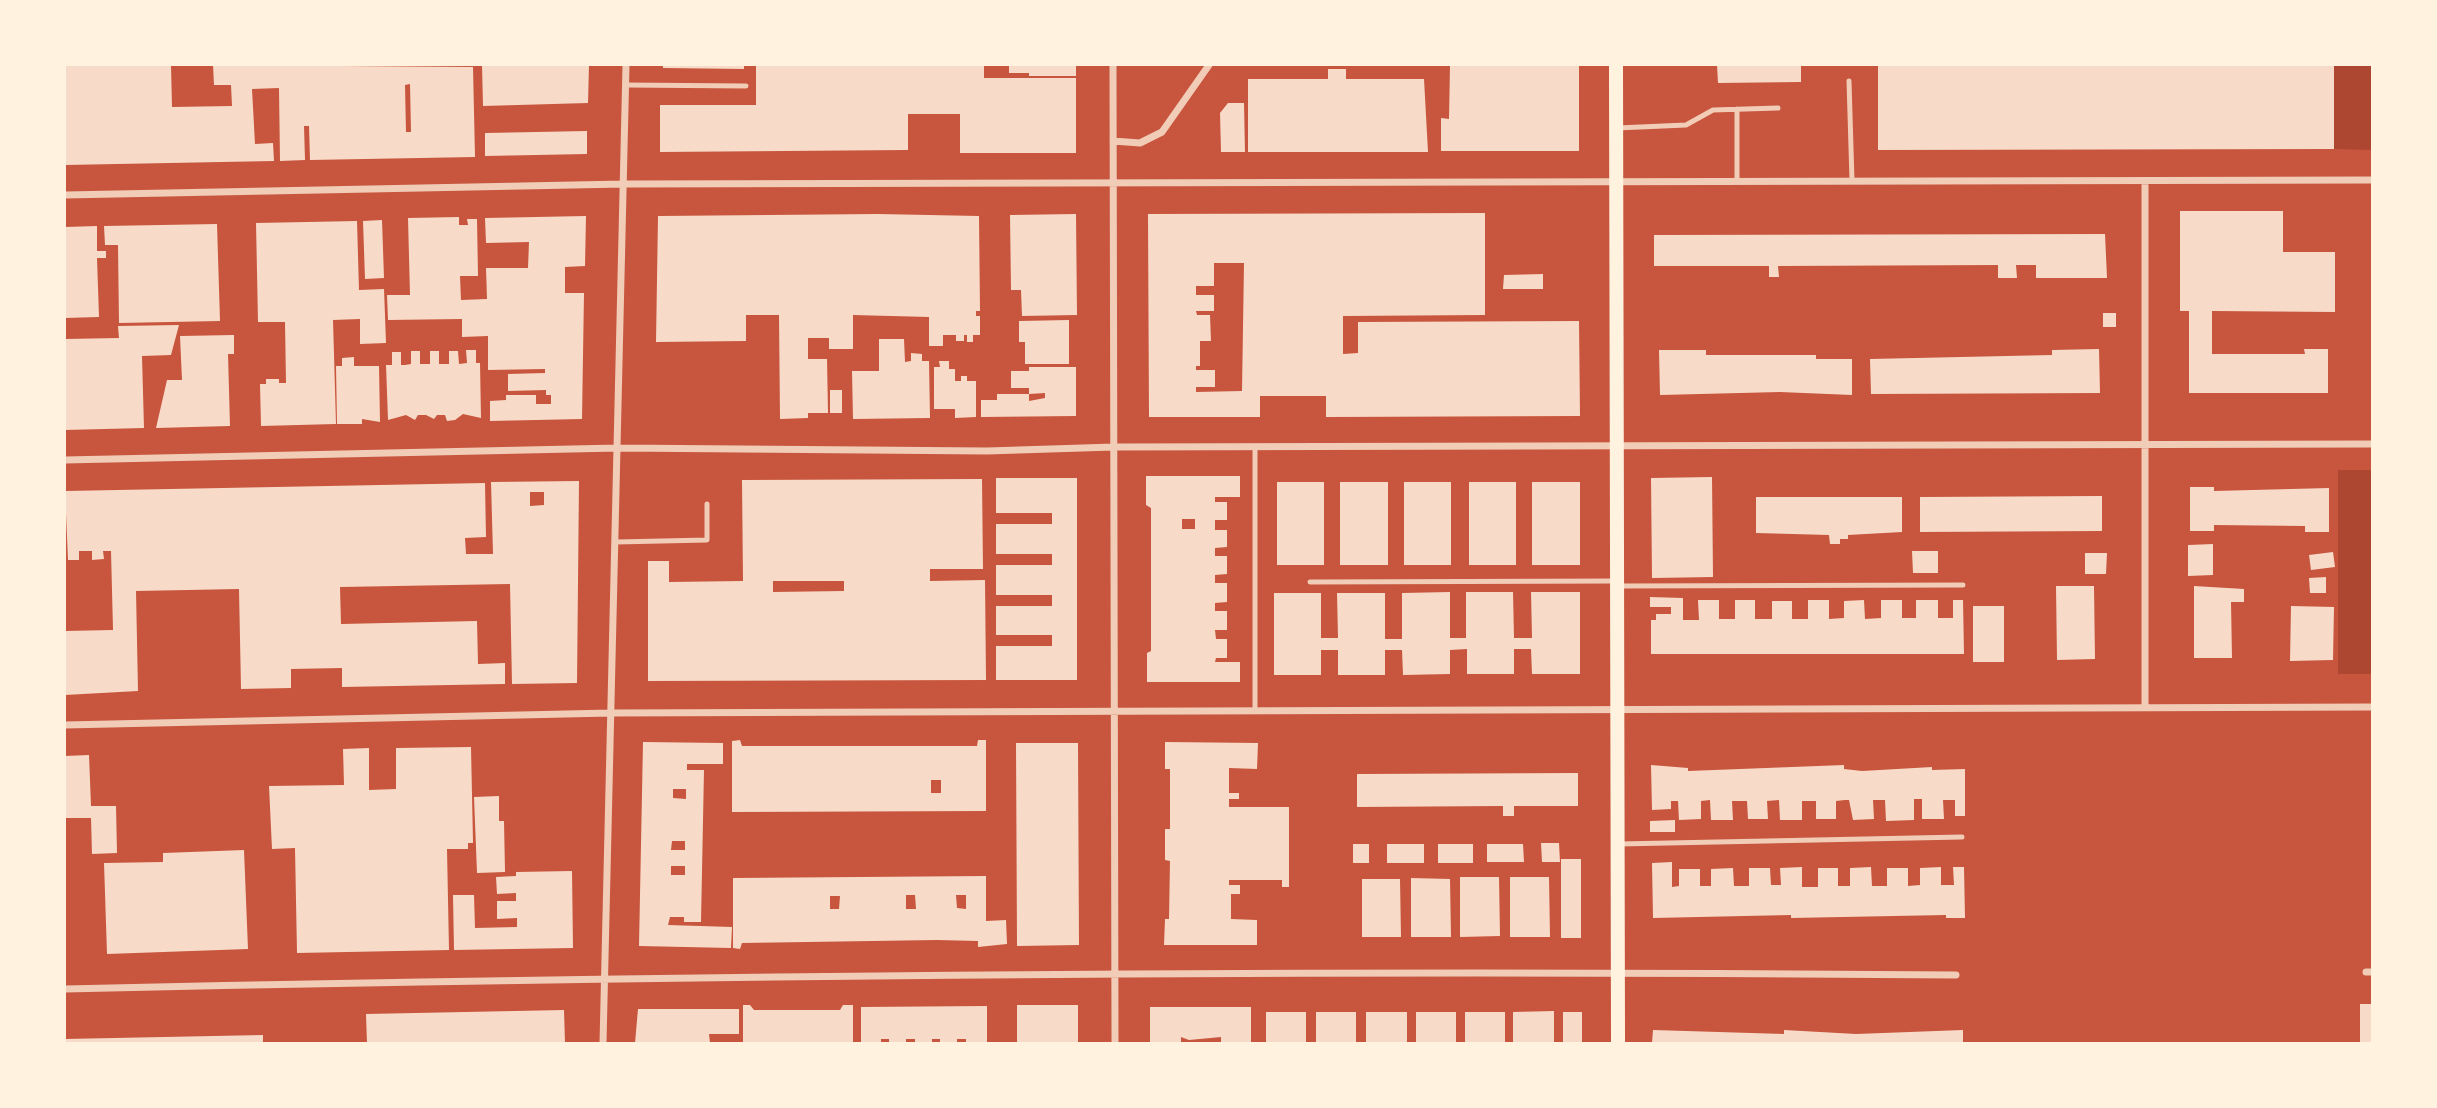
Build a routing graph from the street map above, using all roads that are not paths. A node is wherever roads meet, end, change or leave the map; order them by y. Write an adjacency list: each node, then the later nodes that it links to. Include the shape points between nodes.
1 (626, 65): 6 (street)
2 (1113, 65): 11 (street)
3 (1209, 65): 11 (street, via 1162,132 1140,143)
4 (1616, 65): 10 (main road)
5 (1849, 81): 14 (lane)
6 (626, 85): 7 (lane); 18 (street)
7 (746, 86)
8 (1778, 108): 9 (lane)
9 (1737, 109): 10 (lane, via 1713,110 1686,125); 13 (lane)
10 (1616, 128): 16 (main road)
11 (1113, 141): 17 (street)
12 (2372, 180): 15 (street)
13 (1737, 181): 14 (street); 16 (street)
14 (1852, 181): 15 (street)
15 (2145, 181): 20 (street)
16 (1616, 182): 17 (street); 25 (main road)
17 (1113, 183): 18 (street); 22 (street)
18 (624, 184): 19 (street); 23 (street)
19 (65, 195)
20 (2144, 444): 21 (street); 25 (street); 32 (street)
21 (2372, 444)
22 (1114, 447): 23 (street, via 987,451); 24 (street); 36 (street)
23 (618, 448): 26 (street); 28 (street)
24 (1255, 448): 25 (street); 35 (lane)
25 (1617, 448): 30 (main road)
26 (65, 460)
27 (707, 504): 28 (lane, via 707,540)
28 (615, 542): 37 (street)
29 (1310, 582): 30 (lane)
30 (1617, 583): 31 (lane); 34 (main road)
31 (1963, 585)
32 (2145, 707): 33 (street); 34 (street)
33 (2372, 707)
34 (1617, 709): 35 (street); 40 (main road)
35 (1255, 710): 36 (street)
36 (1114, 711): 37 (street); 43 (street)
37 (611, 713): 38 (street); 44 (street)
38 (65, 724)
39 (1962, 837): 40 (lane)
40 (1617, 844): 41 (main road)
41 (1618, 973): 42 (street); 43 (street); 48 (main road)
42 (1956, 975)
43 (1115, 976): 44 (street); 47 (street)
44 (605, 977): 45 (street); 46 (street)
45 (65, 989)
46 (603, 1043)
47 (1115, 1043)
48 (1618, 1043)

